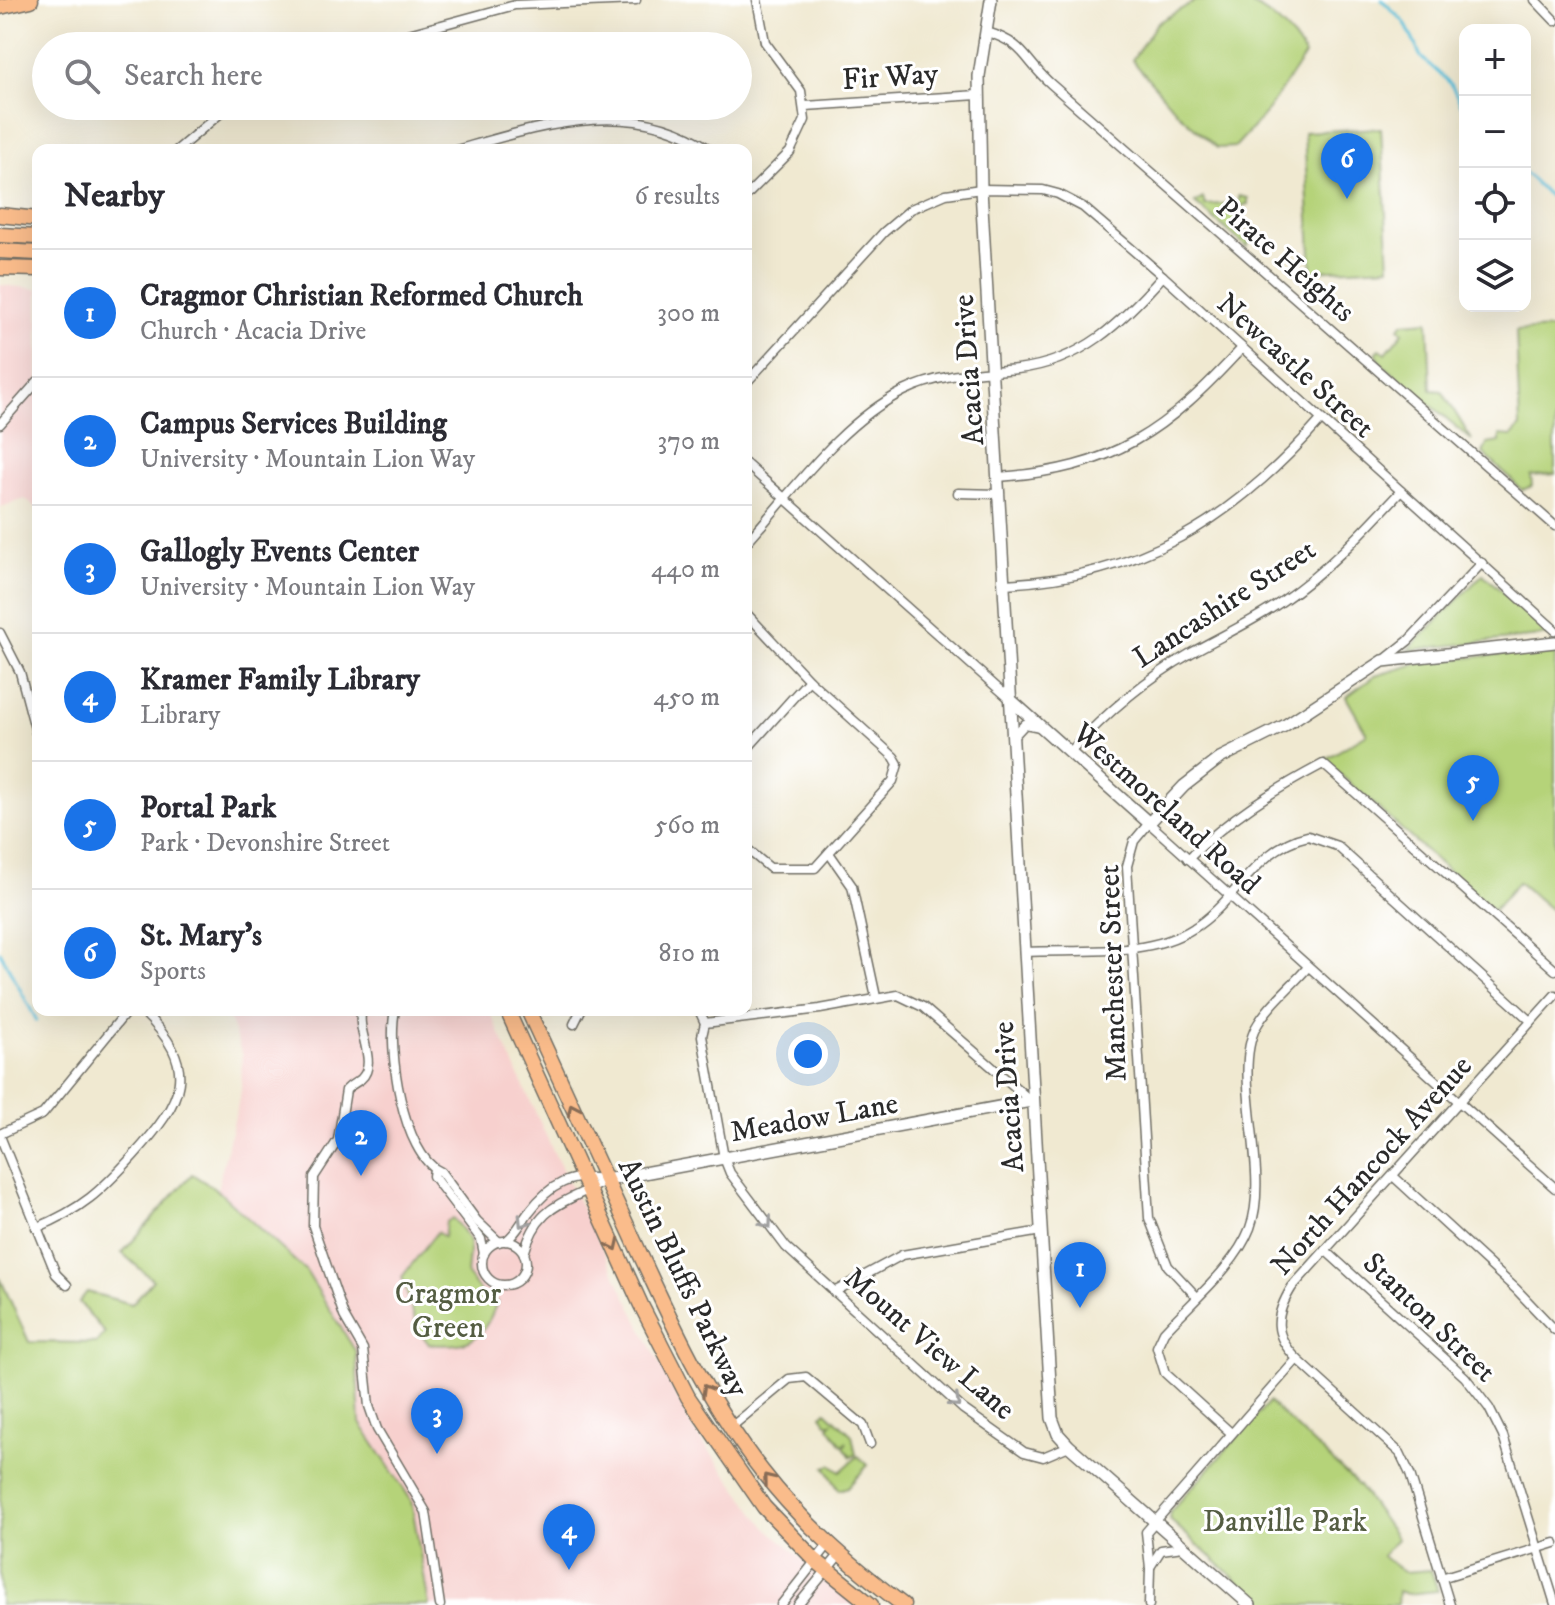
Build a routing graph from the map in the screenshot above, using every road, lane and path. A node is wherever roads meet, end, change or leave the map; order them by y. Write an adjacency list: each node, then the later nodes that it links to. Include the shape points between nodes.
1 (31, 0): 8 (main road)
2 (489, 0): 9 (street)
3 (636, 0): 7 (street)
4 (757, 0): 14 (street, via 765,42 795,81)
5 (991, 0): 12 (street, Acacia Drive)
6 (1535, 0): 10 (street)
7 (599, 1): 9 (street, via 536,2)
8 (0, 7)
9 (492, 11): 11 (street)
10 (1555, 21)
11 (416, 32)
12 (987, 32): 13 (street, Acacia Drive); 44 (street, Pirate Heights, via 1018,44 1042,76)
13 (978, 95): 14 (street, Fir Way); 22 (street, Acacia Drive)
14 (805, 106): 21 (street, via 797,143)
15 (212, 120): 18 (street)
16 (573, 120): 19 (street)
17 (610, 120): 20 (street, via 656,124)
18 (184, 144)
19 (477, 144)
20 (702, 144)
21 (752, 185)
22 (981, 189): 31 (street, Newcastle Street, via 1043,190 1071,200); 33 (street, Acacia Drive); 34 (street, Newcastle Street, via 946,194 898,218)
23 (0, 215): 24 (main road)
24 (32, 218)
25 (0, 235): 26 (main road)
26 (32, 237)
27 (0, 251): 28 (main road)
28 (32, 253)
29 (0, 268): 30 (main road)
30 (32, 269)
31 (1163, 276): 32 (street, Newcastle Street); 33 (street, via 1129,314 1086,347 1036,366)
32 (1242, 348): 36 (street, Newcastle Street); 39 (street, via 1190,403 1136,441 1066,468)
33 (992, 370): 39 (street, Acacia Drive); 43 (street, via 939,378 890,399 854,426)
34 (752, 376)
35 (32, 388): 37 (street)
36 (1321, 420): 40 (street, Newcastle Street); 47 (street, via 1250,493 1177,541 1097,571)
37 (0, 424)
38 (752, 469): 43 (street, Westmoreland Road)
39 (998, 477): 42 (street, Acacia Drive)
40 (1401, 491): 46 (street, Newcastle Street); 59 (street, Lancashire Street, via 1316,577 1262,615 1144,683)
41 (958, 493): 42 (street)
42 (999, 494): 47 (street, Acacia Drive)
43 (786, 499): 45 (street); 54 (street, Westmoreland Road)
44 (1555, 526)
45 (752, 536)
46 (1482, 563): 49 (street, Newcastle Street); 52 (street, Manchester Street)
47 (1004, 584): 54 (street, Acacia Drive)
48 (752, 619): 53 (street)
49 (1555, 630)
50 (0, 633): 55 (street, via 20,672)
51 (1555, 642): 52 (street)
52 (1383, 661): 60 (street, Manchester Street, via 1284,726 1220,758)
53 (809, 680): 58 (street); 62 (street, via 898,764 893,781)
54 (1011, 700): 56 (street, Westmoreland Road); 57 (street, Acacia Drive)
55 (32, 717)
56 (1040, 727): 57 (street, via 1025,724); 59 (street, Westmoreland Road)
57 (1011, 738): 66 (street, Acacia Drive)
58 (752, 743)
59 (1069, 753): 60 (street, Westmoreland Road)
60 (1149, 823): 63 (street, Westmoreland Road); 65 (street, Manchester Street, via 1128,857)
61 (752, 853): 62 (street, via 770,868 782,869 815,868)
62 (829, 853): 70 (street, via 852,886)
63 (1188, 859): 64 (street, Westmoreland Road); 68 (street, via 1245,808 1323,764)
64 (1228, 896): 65 (street, via 1186,933); 67 (street, Westmoreland Road); 79 (street, via 1282,846 1308,836 1328,841)
65 (1132, 947): 66 (street); 100 (street, Manchester Street, via 1149,1218 1168,1266)
66 (1024, 952): 82 (street, Acacia Drive)
67 (1308, 967): 83 (street, Westmoreland Road); 100 (street, via 1262,1018 1252,1037 1248,1056 1256,1185 1253,1219 1240,1248)
68 (1555, 970)
69 (1555, 995): 79 (street, North Hancock Avenue)
70 (876, 997): 80 (street); 82 (street, via 898,995 914,1001)
71 (123, 1016): 84 (street, via 43,1114)
72 (147, 1016): 92 (street, via 175,1055 179,1078 171,1111 99,1194 73,1213)
73 (361, 1016): 116 (street, via 367,1063 361,1079 346,1090 338,1140 314,1177 313,1226 344,1316 363,1349 377,1429 426,1512)
74 (395, 1016): 86 (street, via 393,1050 402,1105 414,1138)
75 (510, 1016): 87 (main road, Austin Bluffs Parkway)
76 (531, 1016): 89 (main road, Austin Bluffs Parkway, one-way to 76)
77 (578, 1016): 81 (street)
78 (702, 1016): 80 (street, Mount View Lane)
79 (1531, 1021): 83 (street, North Hancock Avenue)
80 (705, 1023): 85 (street, Mount View Lane, via 702,1036)
81 (574, 1024)
82 (1031, 1101): 85 (street, Meadow Lane); 93 (street, Acacia Drive)
83 (1459, 1103): 88 (street, North Hancock Avenue); 90 (street, Westmoreland Road)
84 (0, 1135): 92 (street)
85 (724, 1158): 89 (street, Meadow Lane); 99 (street, Mount View Lane, one-way to 99, via 779,1240)
86 (434, 1169): 94 (street); 96 (street, via 433,1176 481,1239)
87 (582, 1174): 89 (street, Meadow Lane); 91 (main road, Austin Bluffs Parkway); 94 (street, one-way to 94, via 541,1197 516,1233)
88 (1393, 1176): 95 (street, North Hancock Avenue); 101 (street)
89 (606, 1180): 91 (street, Meadow Lane); 103 (main road, Austin Bluffs Parkway, one-way to 89, via 685,1351)
90 (1555, 1188)
91 (589, 1190): 97 (street, Meadow Lane, via 544,1213 532,1227); 112 (main road, Austin Bluffs Parkway, one-way to 112, via 688,1397 749,1489)
92 (36, 1228): 98 (street, via 56,1274)
93 (1041, 1231): 99 (street, via 902,1255); 106 (street, Acacia Drive, via 1052,1418)
94 (502, 1242): 96 (street); 97 (street, via 516,1245)
95 (1325, 1250): 102 (street, North Hancock Avenue, via 1292,1287 1279,1315 1283,1345); 110 (street, Stanton Street, via 1478,1392 1503,1436)
96 (484, 1254): 97 (street, via 487,1276 507,1285 524,1273)
97 (524, 1254)
98 (67, 1285)
99 (834, 1292): 106 (street, Mount View Lane, one-way to 106, via 1000,1438 1043,1457)
100 (1196, 1296): 104 (street, via 1164,1332 1157,1356 1165,1373)
101 (1555, 1330)
102 (1297, 1359): 104 (street); 114 (street, via 1400,1453)
103 (730, 1428): 105 (street, via 789,1379 806,1377 863,1425); 111 (main road, Austin Bluffs Parkway, one-way to 103, via 763,1473)
104 (1231, 1433): 107 (street)
105 (870, 1444)
106 (1069, 1446): 107 (street)
107 (1155, 1520): 109 (street); 113 (street, via 1146,1532)
108 (1555, 1543): 110 (street)
109 (1184, 1546): 113 (street, via 1161,1550); 122 (street)
110 (1536, 1548): 114 (street); 115 (street, Stanton Street)
111 (834, 1550): 112 (street); 112 (street); 120 (main road, Austin Bluffs Parkway)
112 (821, 1565): 117 (street); 118 (street); 119 (main road, Austin Bluffs Parkway)
113 (1150, 1568): 121 (street)
114 (1441, 1578): 123 (street)
115 (1555, 1604)
116 (440, 1605)
117 (781, 1605)
118 (798, 1605)
119 (871, 1605)
120 (903, 1605)
121 (1149, 1605)
122 (1250, 1605)
123 (1450, 1605)

